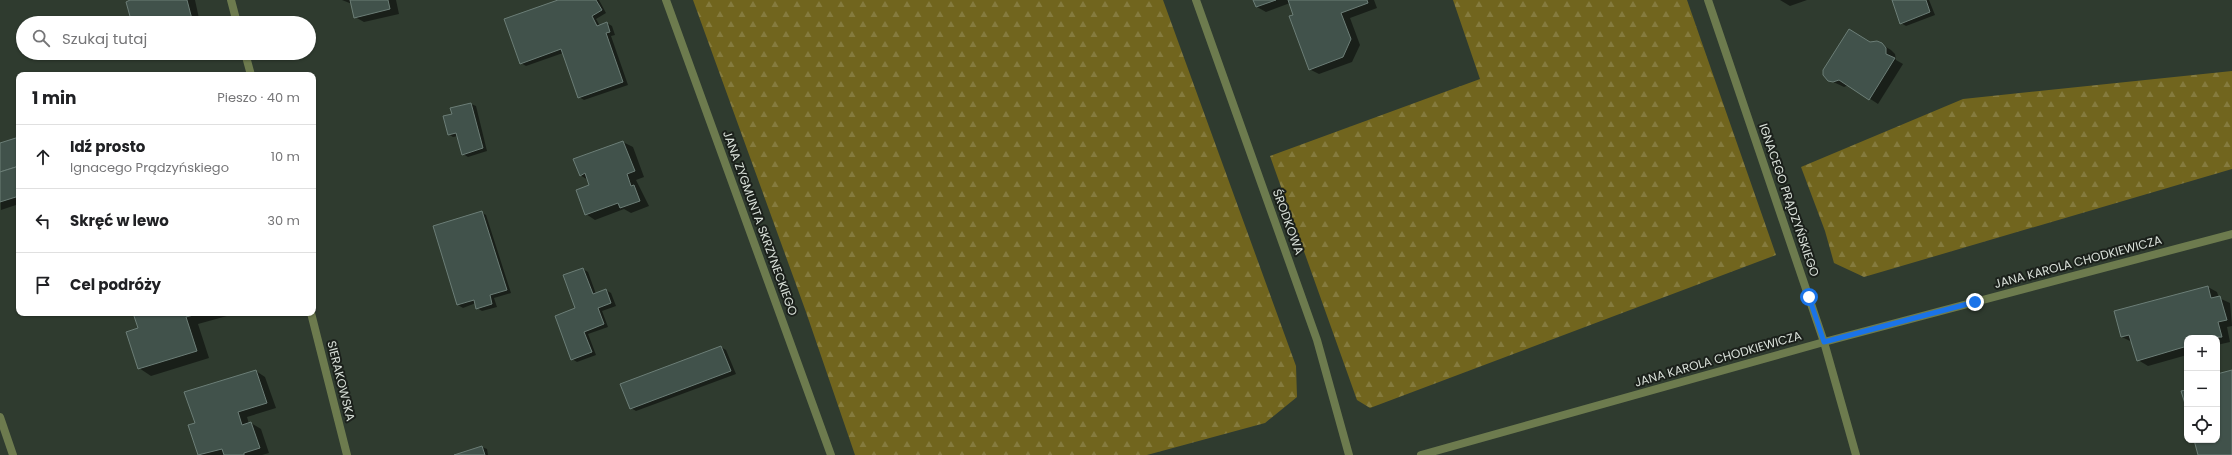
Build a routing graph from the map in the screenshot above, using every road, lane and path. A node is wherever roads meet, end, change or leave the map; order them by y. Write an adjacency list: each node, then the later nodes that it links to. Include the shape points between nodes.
1 (232, 0): 5 (street)
2 (666, 0): 14 (street, JANA ZYGMUNTA SKRZYNECKIEGO)
3 (1196, 0): 15 (street, ŚRODKOWA, via 1317,340)
4 (1708, 0): 10 (street, IGNACEGO PRĄDZYŃSKIEGO)
5 (235, 16)
6 (247, 60): 7 (street)
7 (249, 72)
8 (2232, 234): 10 (street, JANA KAROLA CHODKIEWICZA)
9 (312, 316): 13 (street, SIERAKOWSKA)
10 (1824, 342): 16 (street, JANA KAROLA CHODKIEWICZA); 17 (street, IGNACEGO PRĄDZYŃSKIEGO)
11 (0, 417): 12 (street)
12 (12, 455)
13 (347, 455)
14 (831, 455)
15 (1349, 455)
16 (1421, 455)
17 (1856, 455)

